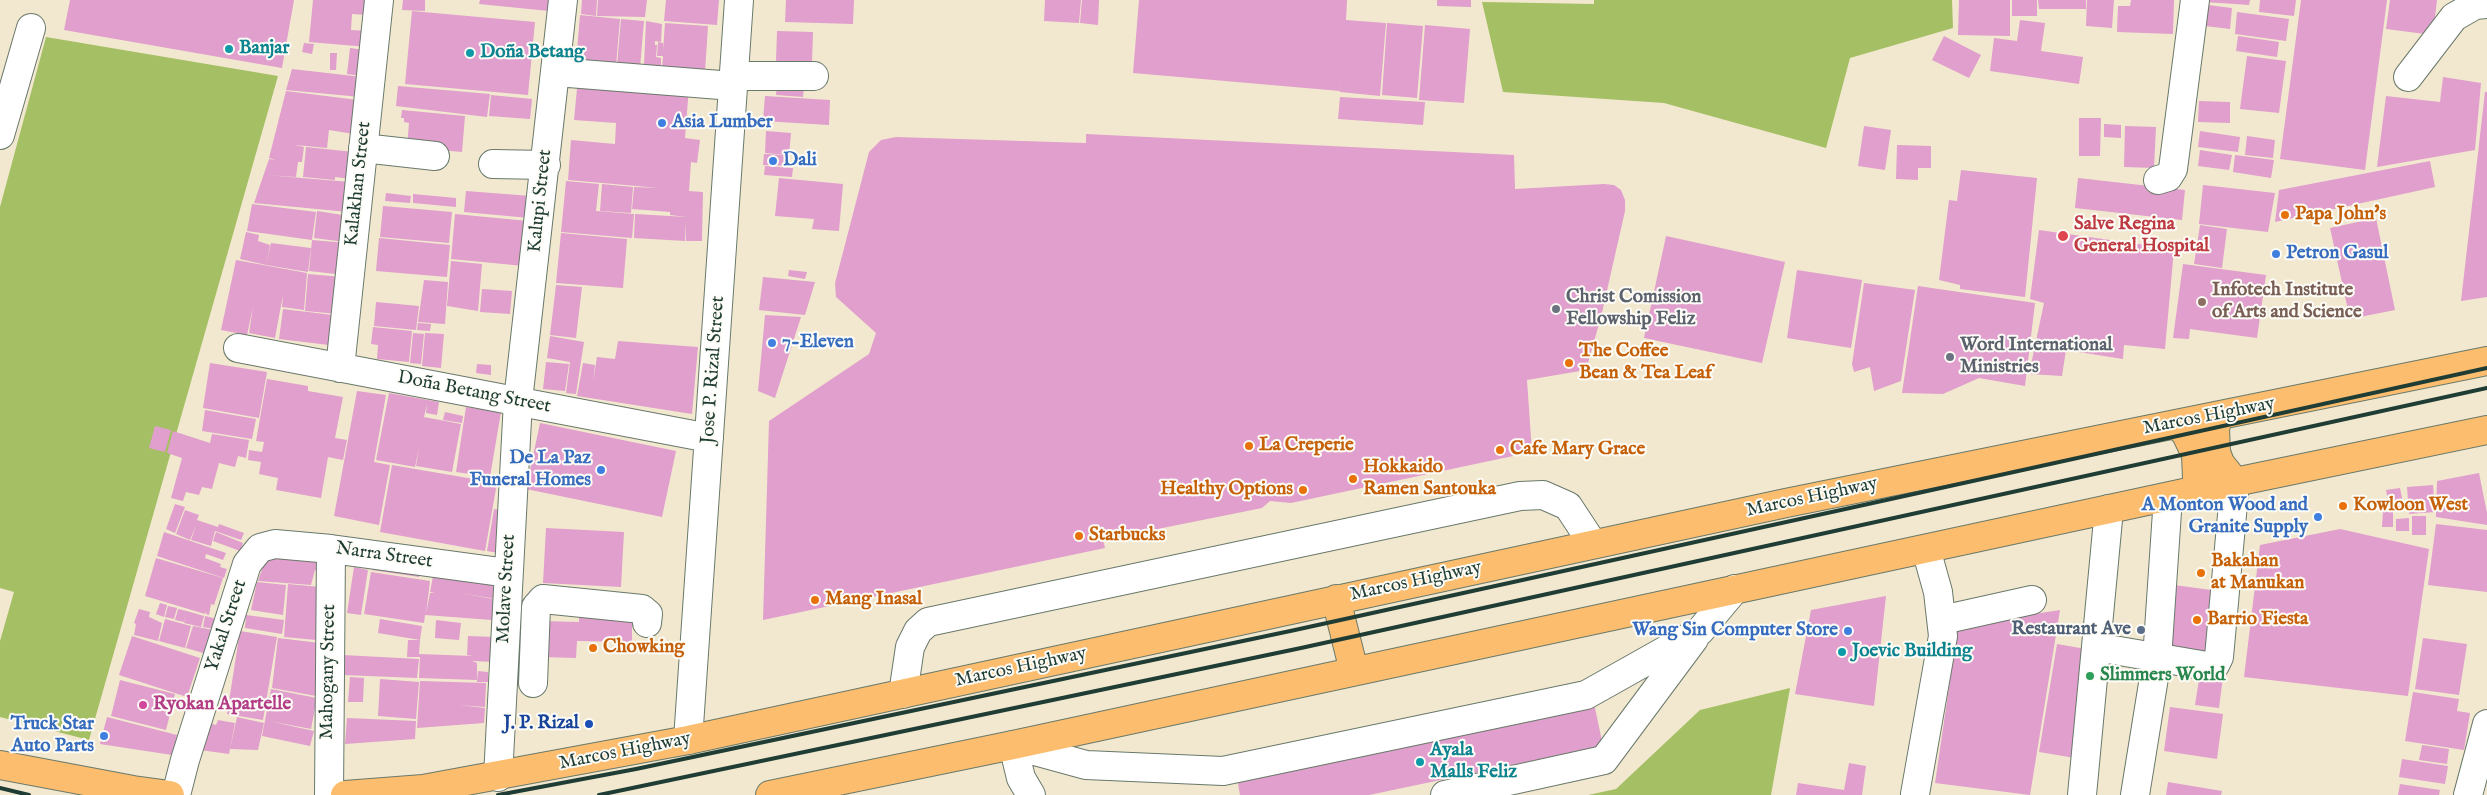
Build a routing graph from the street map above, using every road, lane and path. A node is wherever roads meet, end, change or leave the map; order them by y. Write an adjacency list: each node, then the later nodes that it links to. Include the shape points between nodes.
1 (379, 0): 12 (street, Kalakhan Street)
2 (563, 0): 7 (street, Kalupi Street)
3 (740, 0): 10 (street, Jose P. Rizal Street)
4 (2195, 0): 16 (street, via 2173,169 2168,177)
5 (2487, 4): 9 (street, via 2475,5 2454,17)
6 (32, 28): 11 (street)
7 (556, 72): 10 (street); 15 (street, Kalupi Street)
8 (814, 76): 10 (street)
9 (2408, 77)
10 (734, 81): 24 (street, Jose P. Rizal Street)
11 (0, 134)
12 (363, 148): 13 (street); 19 (street, Kalakhan Street)
13 (435, 156)
14 (493, 164): 15 (street)
15 (546, 165): 20 (street, Kalupi Street)
16 (2158, 180)
17 (238, 348): 19 (street, Doña Betang Street)
18 (2487, 361): 21 (main road, Marcos Highway)
19 (340, 368): 20 (street, Doña Betang Street)
20 (518, 401): 24 (street, Doña Betang Street); 33 (street, Molave Street)
21 (2219, 416): 22 (main road, Marcos Highway); 25 (main road, via 2215,428 2216,452 2223,468)
22 (2177, 424): 26 (main road, via 2196,455); 29 (main road, Marcos Highway)
23 (2487, 430): 25 (main road)
24 (709, 438): 46 (street, Jose P. Rizal Street)
25 (2235, 482): 26 (main road); 41 (street, via 2219,657 2215,665 2208,666)
26 (2195, 490): 27 (main road)
27 (2168, 497): 28 (main road); 41 (street)
28 (2109, 510): 32 (main road); 40 (street)
29 (1594, 544): 35 (main road, Marcos Highway); 44 (street, via 1568,506 1543,495 1520,496 928,622 918,631 910,647)
30 (260, 548): 31 (street, Narra Street, via 275,544); 53 (street, Yakal Street, via 247,564)
31 (331, 549): 33 (street, Narra Street); 54 (street, Mahogany Street)
32 (1926, 549): 34 (main road); 37 (street)
33 (508, 573): 49 (street, Molave Street)
34 (1735, 589): 39 (street); 42 (main road)
35 (1336, 599): 42 (main road); 44 (main road, Marcos Highway)
36 (2032, 600): 37 (street)
37 (1942, 620): 51 (street, via 1943,636)
38 (647, 623): 43 (street, via 648,614 642,609 543,600 536,608)
39 (1700, 631): 47 (street, via 1586,695 1223,771 1086,765); 58 (street, via 1604,760)
40 (2096, 648): 41 (street); 59 (street)
41 (2157, 658): 60 (street)
42 (1354, 671): 47 (main road)
43 (533, 682)
44 (903, 694): 46 (main road, Marcos Highway)
45 (2487, 724): 61 (street)
46 (688, 740): 49 (main road, Marcos Highway)
47 (1013, 746): 56 (main road); 57 (street, via 1021,778)
48 (0, 765): 50 (main road)
49 (498, 777): 55 (main road, Marcos Highway, via 423,789)
50 (132, 793): 52 (main road)
51 (1915, 794)
52 (170, 795)
53 (176, 795)
54 (329, 795)
55 (345, 795)
56 (770, 795)
57 (1031, 795)
58 (1445, 795)
59 (2082, 795)
60 (2135, 795)
61 (2468, 795)

